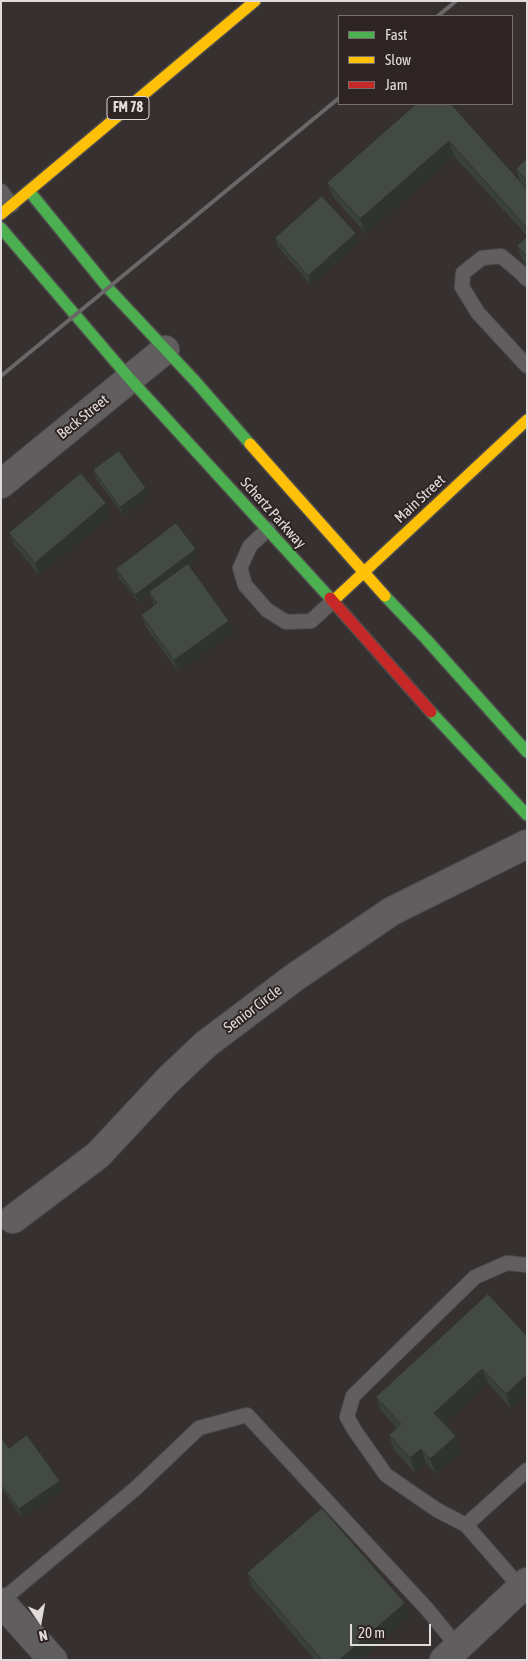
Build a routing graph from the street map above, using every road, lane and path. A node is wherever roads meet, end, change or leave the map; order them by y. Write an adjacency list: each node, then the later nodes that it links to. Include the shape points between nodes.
1 (255, 1): 3 (main road, FM 78)
2 (1, 191): 4 (lane)
3 (29, 191): 4 (main road, FM 78); 7 (main road, Schertz Parkway, via 108,288)
4 (7, 209)
5 (1, 228): 9 (main road, Schertz Parkway)
6 (527, 279): 8 (lane, via 501,256 482,258 463,274 462,286 478,313)
7 (165, 350): 9 (street, Beck Street); 13 (main road, Schertz Parkway)
8 (527, 366)
9 (130, 379): 11 (street, Beck Street); 12 (main road, Schertz Parkway)
10 (527, 420): 13 (main road, Main Street)
11 (1, 484)
12 (268, 529): 14 (main road, Schertz Parkway); 14 (lane, via 250,546 240,568 245,585 267,610 286,622 312,621)
13 (363, 572): 14 (main road, Main Street); 15 (main road, Schertz Parkway)
14 (333, 601): 16 (main road, Schertz Parkway)
15 (527, 752)
16 (527, 815)
17 (527, 844): 18 (street, Senior Circle, via 392,911 295,978 206,1044 98,1155)
18 (13, 1219)
19 (527, 1265): 21 (lane, via 508,1264 475,1277 353,1396 347,1417 386,1475 437,1510)
20 (527, 1470): 21 (lane)
21 (466, 1524): 22 (lane)
22 (524, 1585): 24 (street)
23 (1, 1601): 24 (lane, via 135,1489 199,1428 247,1415 427,1609); 25 (street)
24 (451, 1653)
25 (53, 1660)

